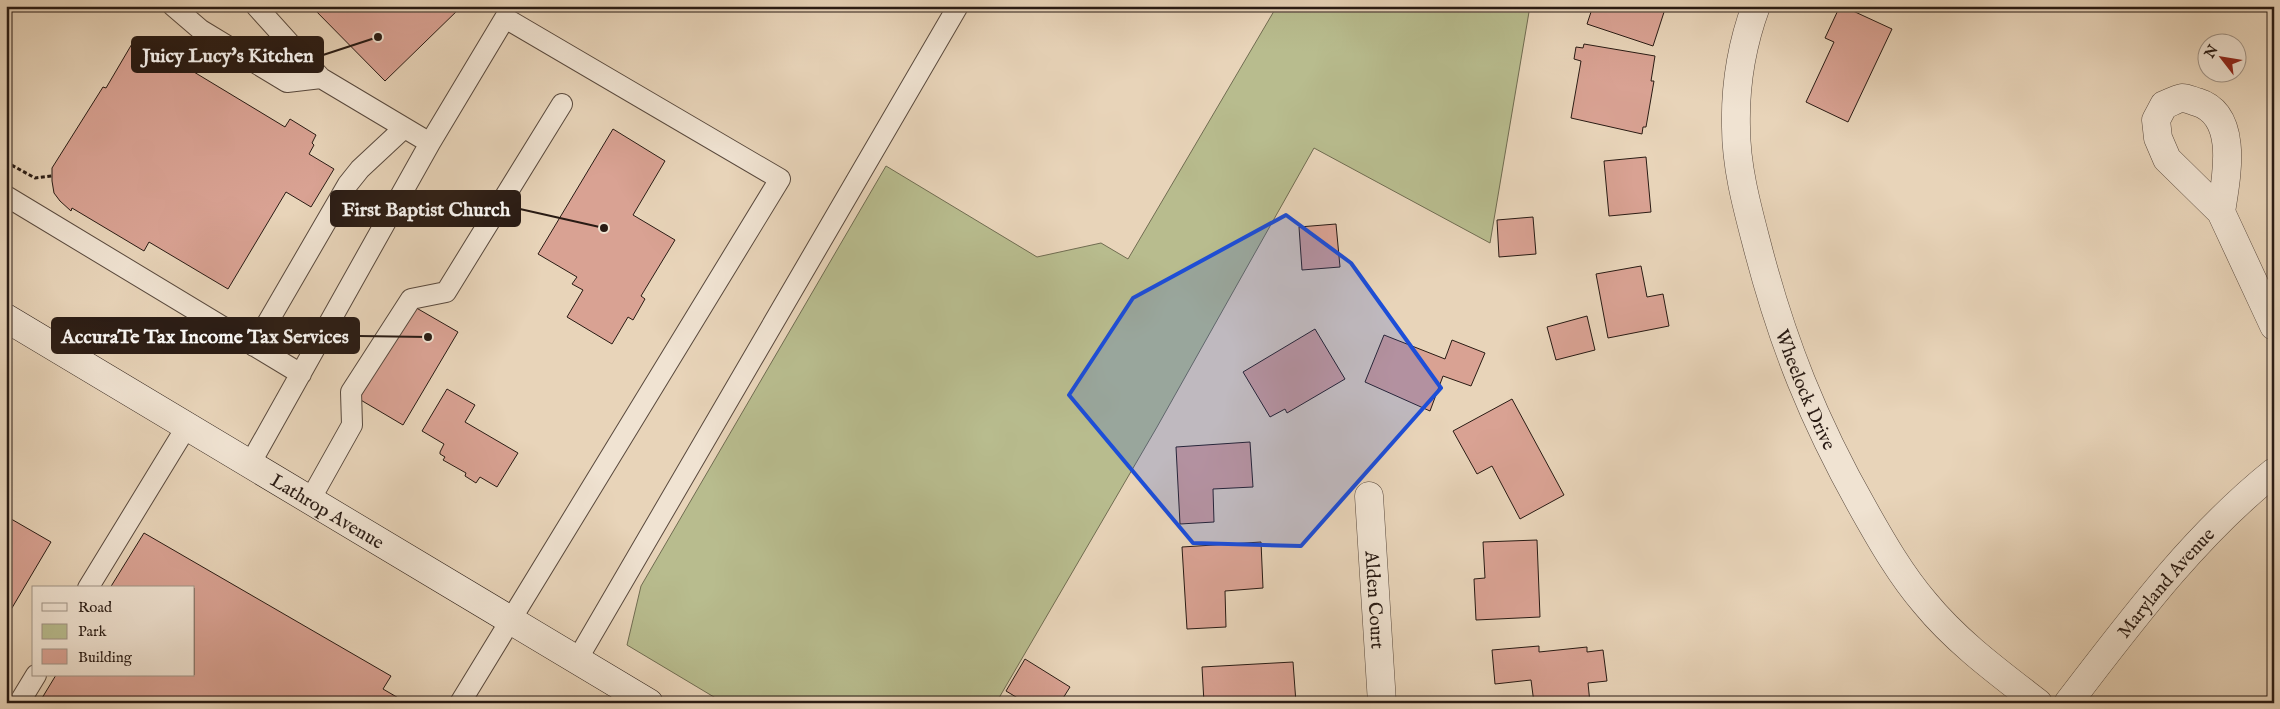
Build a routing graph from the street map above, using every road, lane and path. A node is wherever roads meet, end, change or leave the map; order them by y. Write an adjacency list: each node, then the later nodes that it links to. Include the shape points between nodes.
1 (173, 6): 6 (lane, via 201,30 287,82)
2 (256, 6): 6 (lane)
3 (958, 6): 25 (lane)
4 (1756, 6): 31 (street, Wheelock Drive, via 1739,71 1737,155 1773,307 1800,384 1834,459 1883,543 1924,603 1966,646)
5 (512, 12): 9 (lane); 24 (lane, via 780,179)
6 (321, 78): 8 (lane)
7 (562, 104): 22 (lane, via 446,292 411,299 351,392 352,425)
8 (404, 128): 9 (lane); 16 (lane, via 348,184)
9 (430, 144): 17 (lane)
10 (6, 162): 11 (path, via 35,178)
11 (52, 176)
12 (6, 196): 16 (lane)
13 (2221, 212): 15 (street)
14 (6, 318): 18 (street, Lathrop Avenue)
15 (2274, 326)
16 (254, 346): 17 (lane)
17 (300, 374): 19 (lane)
18 (187, 426): 19 (street, Lathrop Avenue); 23 (lane)
19 (250, 464): 22 (street, Lathrop Avenue)
20 (2274, 472): 32 (street, Maryland Avenue, via 2182,559)
21 (1369, 496): 30 (street, Alden Court)
22 (310, 500): 24 (street, Lathrop Avenue)
23 (89, 586)
24 (510, 620): 25 (street, Lathrop Avenue); 28 (lane)
25 (577, 660): 29 (street, Lathrop Avenue)
26 (35, 676): 27 (lane)
27 (19, 703)
28 (460, 703)
29 (649, 703)
30 (1382, 703)
31 (2038, 703)
32 (2068, 703)

